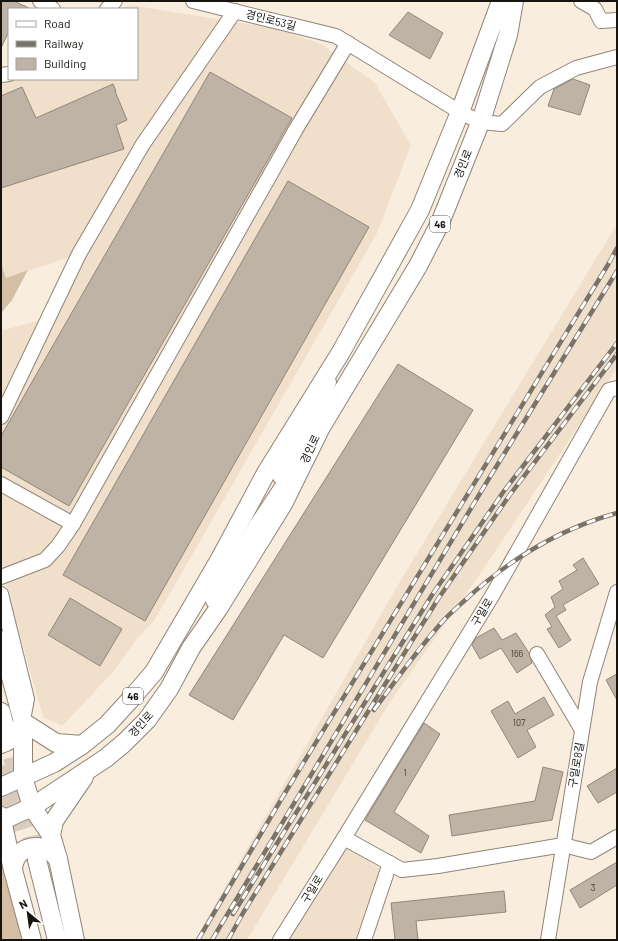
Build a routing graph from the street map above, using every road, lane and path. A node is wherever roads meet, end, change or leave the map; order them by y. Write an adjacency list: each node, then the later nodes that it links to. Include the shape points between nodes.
1 (40, 1): 8 (street)
2 (193, 1): 9 (street, 경인로53길)
3 (501, 1): 14 (main road, 경인로 / 46)
4 (514, 1): 11 (main road, 경인로 / 46)
5 (524, 1): 11 (main road)
6 (581, 1): 7 (street)
7 (598, 5): 10 (street, via 601,21)
8 (52, 8)
9 (235, 11): 12 (street, 경인로53길, via 336,36); 17 (street, via 143,144 83,247)
10 (617, 20)
11 (508, 35): 15 (main road, 경인로 / 46)
12 (348, 43): 14 (street, 경인로53길); 19 (street, via 296,129)
13 (617, 56): 15 (street, via 576,68 540,88 502,124)
14 (460, 112): 15 (street, 경인로53길); 29 (main road, 경인로 / 46, via 420,210 341,352 266,473 220,559 154,672 107,724)
15 (480, 122): 30 (main road, 경인로 / 46, via 440,223 418,266 321,427 283,504 218,610 191,648 169,689 147,720)
16 (617, 388): 37 (street, 구일로, via 609,390 492,596)
17 (1, 417)
18 (1, 484): 19 (street)
19 (73, 524): 20 (street, via 45,560)
20 (1, 577)
21 (617, 592): 27 (street, 구일로8길, via 590,682)
22 (1, 594): 26 (street, via 27,699)
23 (1, 640): 26 (main road)
24 (537, 654): 27 (street)
25 (1, 712): 28 (main road)
26 (23, 722): 28 (main road, via 12,739); 29 (main road, via 56,743); 31 (main road)
27 (582, 730): 38 (street, 구일로8길)
28 (3, 738)
29 (82, 745): 31 (main road, 경인로 / 46, via 54,763)
30 (89, 771): 33 (main road, 경인로 / 46); 35 (main road, via 54,821)
31 (23, 777): 32 (main road, 경인로 / 46); 33 (main road)
32 (1, 787)
33 (32, 807): 34 (main road, 경인로 / 46); 35 (main road)
34 (1, 819): 40 (main road)
35 (51, 835): 39 (main road)
36 (617, 837): 38 (street, via 591,852)
37 (344, 838): 41 (street); 46 (street, 구일로)
38 (563, 846): 41 (street, via 402,870); 48 (street, 구일로8길)
39 (58, 859): 40 (main road, via 50,850 41,847 21,851 15,859); 45 (main road)
40 (17, 860): 42 (main road); 43 (main road); 44 (main road)
41 (390, 863): 47 (street)
42 (32, 940)
43 (44, 940)
44 (57, 940)
45 (75, 940)
46 (280, 940)
47 (364, 940)
48 (548, 940)

